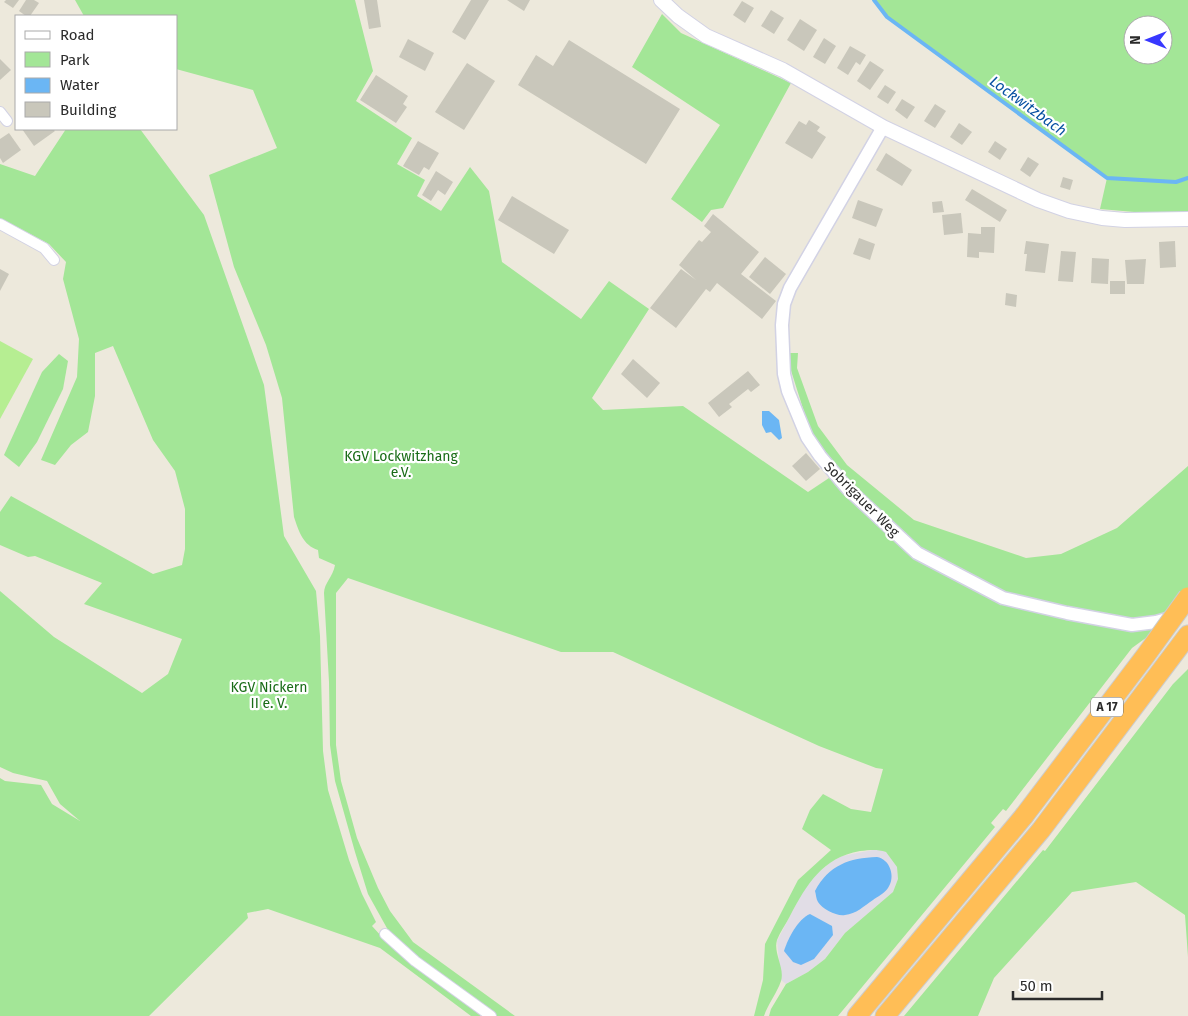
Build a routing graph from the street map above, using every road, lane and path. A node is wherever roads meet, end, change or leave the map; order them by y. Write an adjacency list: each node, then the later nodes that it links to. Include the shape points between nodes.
1 (660, 0): 4 (main road, via 706,36 783,70)
2 (0, 112): 3 (street)
3 (7, 121)
4 (883, 127): 5 (main road, via 1038,200 1069,211 1124,220); 9 (street, Sobrigauer Weg, via 790,288 784,304 784,374 807,437 847,488 917,553 1003,598 1132,625)
5 (1188, 219)
6 (0, 224): 7 (street, via 44,248)
7 (54, 260)
8 (1188, 597): 13 (highway, A 17, bridge, via 1024,816)
9 (1188, 613)
10 (1188, 635): 14 (highway, A 17, via 1041,830)
11 (385, 934): 12 (street, via 415,961)
12 (491, 1016)
13 (856, 1016)
14 (885, 1016)

